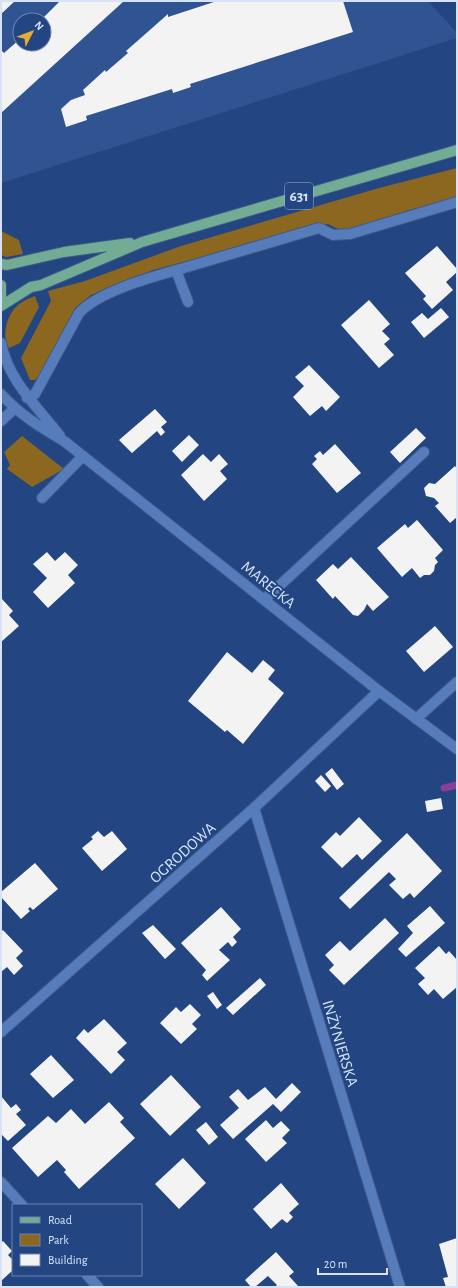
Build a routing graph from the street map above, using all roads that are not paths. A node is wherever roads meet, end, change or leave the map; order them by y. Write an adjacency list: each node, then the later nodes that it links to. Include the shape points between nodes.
1 (457, 150): 3 (main road, 631)
2 (457, 202): 5 (street, via 350,234 333,235 319,228)
3 (142, 242): 4 (main road, 631, via 64,252 7,265); 9 (main road, 631, via 31,287)
4 (1, 264)
5 (176, 270): 8 (street); 12 (street, via 102,296 87,304 79,313 35,394)
6 (1, 285): 7 (main road)
7 (1, 301)
8 (188, 302)
9 (1, 306)
10 (1, 343): 12 (street, MARECKA, via 16,382)
11 (1, 394): 13 (street, MARECKA)
12 (27, 398): 15 (street, MARECKA)
13 (14, 408): 14 (street); 15 (street, MARECKA)
14 (1, 421)
15 (64, 441): 17 (street, MARECKA)
16 (424, 452): 19 (street)
17 (84, 456): 18 (street); 19 (street, MARECKA)
18 (42, 498)
19 (265, 599): 21 (street, MARECKA)
20 (457, 682): 22 (street)
21 (380, 691): 22 (street, MARECKA); 24 (street, OGRODOWA)
22 (416, 719): 23 (street, MARECKA)
23 (457, 749)
24 (254, 808): 25 (street, OGRODOWA); 30 (street, INŻYNIERSKA)
25 (1, 1032)
26 (1, 1182): 27 (street)
27 (21, 1204)
28 (88, 1276): 29 (street)
29 (98, 1287)
30 (400, 1287)

